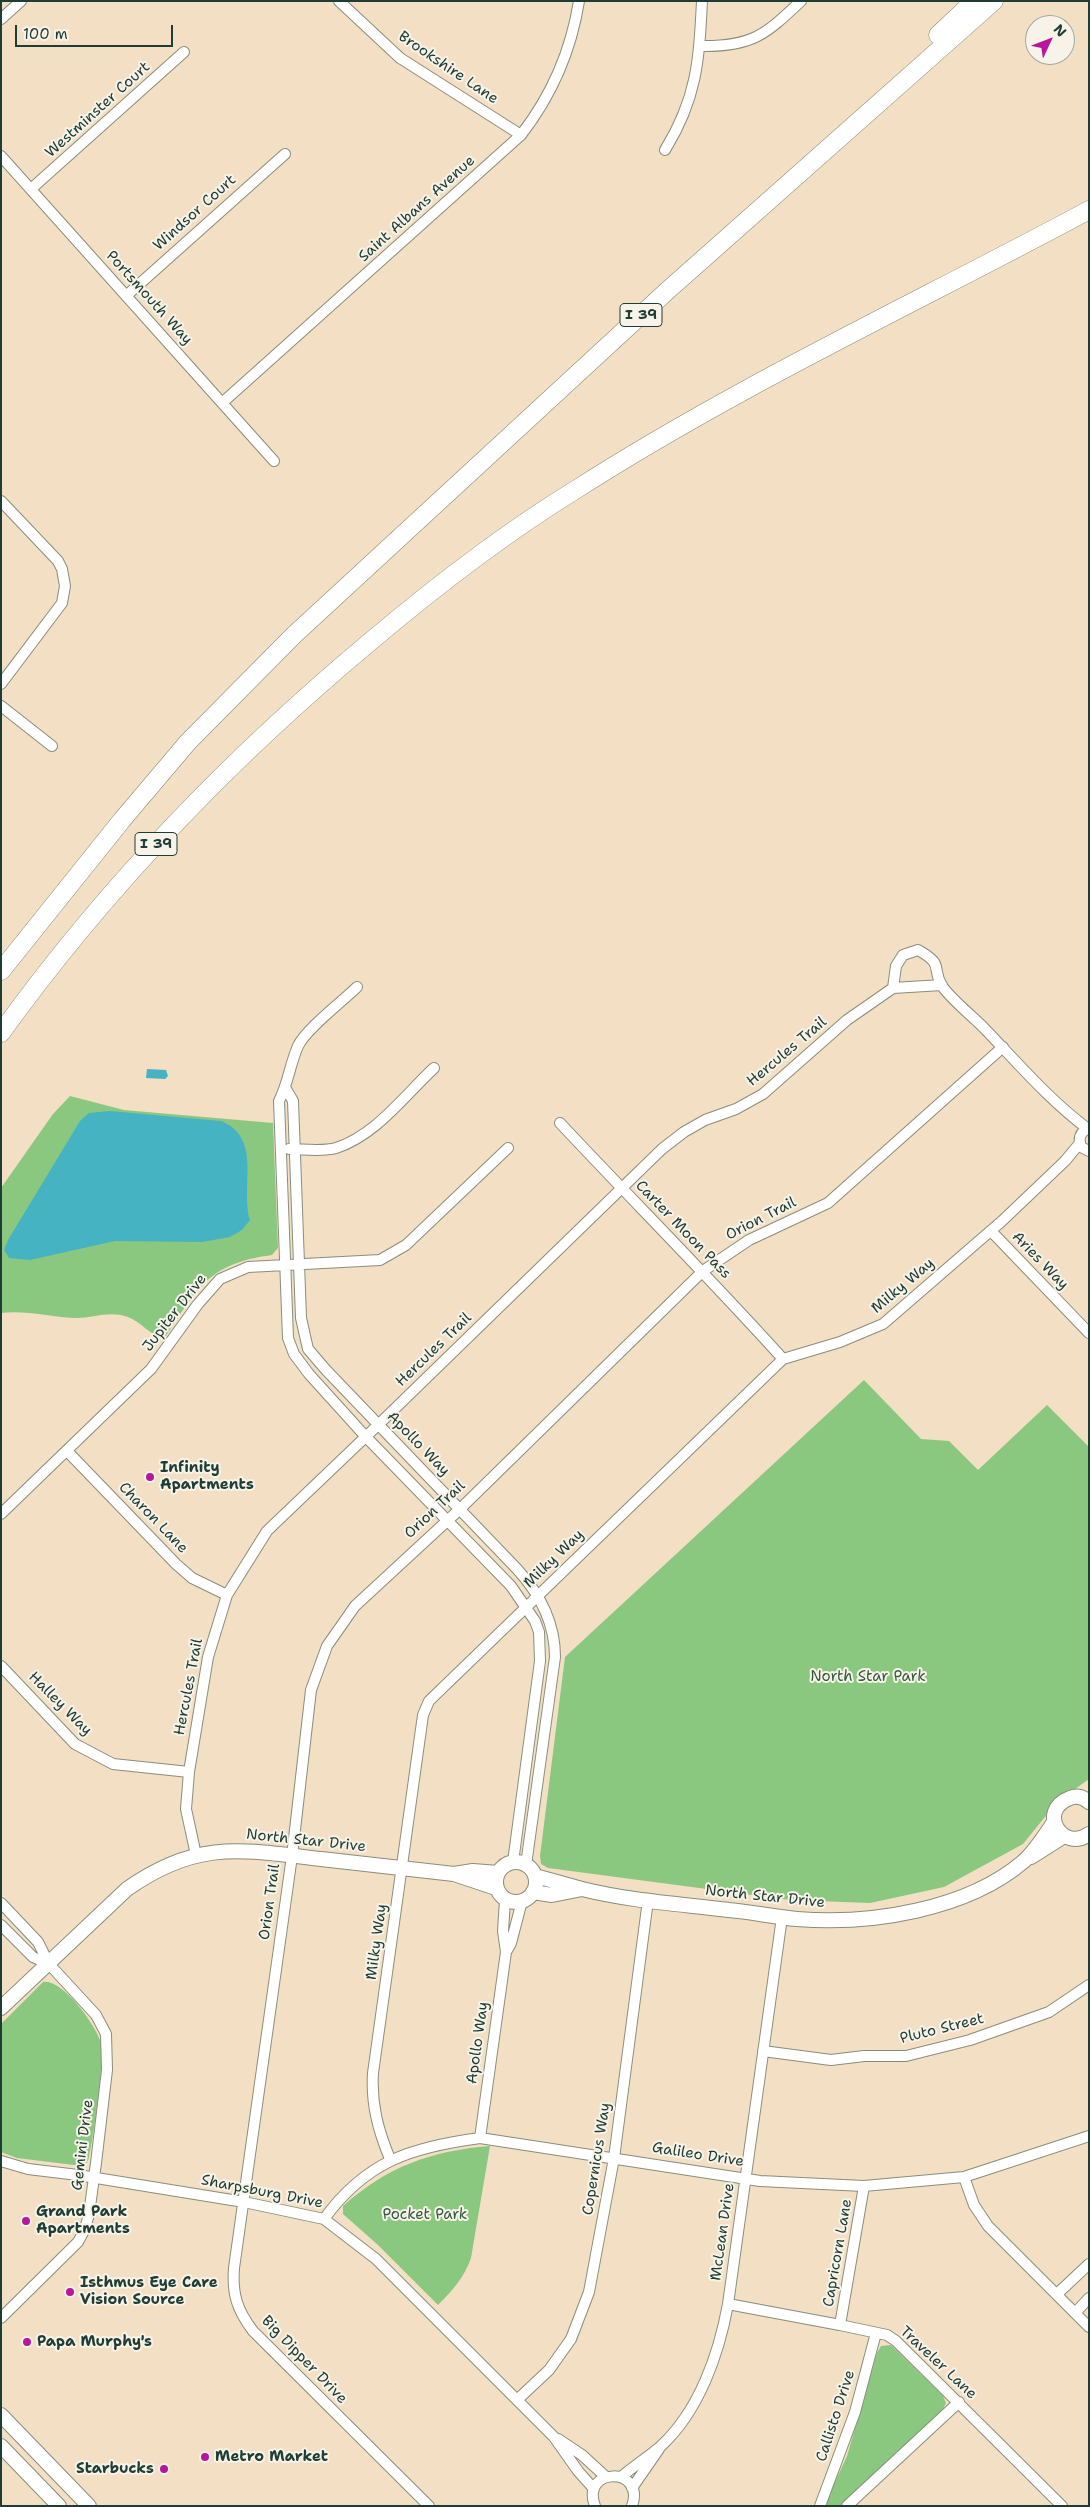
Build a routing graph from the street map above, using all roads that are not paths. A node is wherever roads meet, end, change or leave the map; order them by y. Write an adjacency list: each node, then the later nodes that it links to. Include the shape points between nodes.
1 (21, 1): 8 (street)
2 (339, 1): 11 (street, Brookshire Lane, via 400,58)
3 (578, 1): 11 (street, Saint Albans Avenue, via 565,61 548,96)
4 (702, 1): 9 (street)
5 (801, 1): 9 (street, via 769,31 751,40 720,47)
6 (974, 1): 19 (highway)
7 (994, 1): 19 (highway, I 39)
8 (1, 19)
9 (700, 46): 12 (street, via 695,84 686,111)
10 (184, 52): 15 (street, Westminster Court)
11 (521, 135): 21 (street, Saint Albans Avenue)
12 (665, 150)
13 (285, 154): 20 (street, Windsor Court)
14 (1, 156): 15 (street, Portsmouth Way)
15 (31, 189): 20 (street, Portsmouth Way)
16 (1089, 200): 18 (highway)
17 (1089, 210): 18 (highway, I 39)
18 (1039, 237): 31 (highway, I 39, via 810,355 638,451 516,529 457,572 322,682 247,750 171,827 87,921)
19 (667, 291): 27 (highway, I 39, via 294,635 188,742)
20 (126, 296): 21 (street, Portsmouth Way)
21 (222, 404): 22 (street, Portsmouth Way)
22 (274, 461)
23 (1, 501): 24 (street, via 58,561 65,586 62,603)
24 (1, 684)
25 (1, 706): 26 (street)
26 (52, 746)
27 (1, 971)
28 (942, 986): 30 (street); 30 (street, via 937,964 918,950 903,954 896,966); 32 (street)
29 (358, 987): 34 (street, Apollo Way, via 300,1043 288,1072)
30 (893, 988): 40 (street, Hercules Trail, via 847,1020 763,1094 684,1132)
31 (1, 1033)
32 (1003, 1047): 36 (street, via 1067,1113); 44 (street, Orion Trail, via 828,1203 749,1240)
33 (434, 1068): 39 (street, via 358,1138 334,1148)
34 (286, 1089): 38 (street, Apollo Way, via 279,1101); 39 (street, Apollo Way, via 293,1101)
35 (560, 1123): 40 (street, Carter Moon Pass)
36 (1085, 1140): 41 (street, Milky Way)
37 (508, 1148): 42 (street, Jupiter Drive, via 406,1245 380,1260)
38 (283, 1149): 39 (street); 43 (street, Apollo Way)
39 (296, 1149): 42 (street, Apollo Way)
40 (621, 1189): 44 (street, Carter Moon Pass); 47 (street, Hercules Trail)
41 (991, 1231): 45 (street, Aries Way); 46 (street, Milky Way, via 883,1324 840,1342)
42 (300, 1264): 43 (street, Jupiter Drive); 47 (street, Apollo Way, via 302,1330 308,1349)
43 (285, 1265): 48 (street, Apollo Way, via 287,1328 294,1354); 49 (street, Jupiter Drive, via 248,1267 220,1279 151,1369)
44 (703, 1271): 46 (street, Carter Moon Pass); 50 (street, Orion Trail)
45 (1089, 1333)
46 (783, 1359): 54 (street, Milky Way)
47 (378, 1425): 48 (street, Hercules Trail); 50 (street, Apollo Way)
48 (366, 1437): 52 (street, Apollo Way); 53 (street, Hercules Trail, via 267,1530)
49 (67, 1451): 51 (street, Jupiter Drive); 53 (street, Charon Lane, via 176,1564 192,1578)
50 (460, 1509): 52 (street, Orion Trail); 54 (street, Apollo Way, via 522,1574)
51 (1, 1514)
52 (448, 1519): 55 (street, Apollo Way); 63 (street, Orion Trail, via 355,1606 327,1646 311,1690)
53 (226, 1595): 57 (street, Hercules Trail, via 208,1657)
54 (538, 1596): 55 (street, Milky Way); 66 (street, Apollo Way, via 549,1616 555,1657)
55 (526, 1607): 65 (street, Milky Way, via 435,1693 425,1708); 66 (street, Apollo Way, via 539,1632 540,1661)
56 (1, 1666): 57 (street, Halley Way, via 75,1744 113,1764)
57 (189, 1772): 62 (street, Hercules Trail, via 186,1809)
58 (1086, 1797): 59 (street, North Star Drive, via 1074,1796 1058,1804)
59 (1054, 1822): 60 (street); 64 (street, North Star Drive)
60 (1064, 1836): 61 (street); 64 (street, North Star Drive)
61 (1086, 1838)
62 (196, 1855): 63 (street, North Star Drive, via 241,1850); 79 (street, North Star Drive, via 145,1876 127,1889)
63 (292, 1856): 65 (street, North Star Drive); 92 (street, Orion Trail)
64 (1024, 1861): 76 (street, North Star Drive, via 962,1896 907,1913 858,1920)
65 (402, 1868): 68 (street, North Star Drive); 86 (street, Milky Way, via 371,2091 379,2134)
66 (525, 1868): 67 (street, via 506,1864); 70 (street, North Star Drive); 71 (street)
67 (498, 1873): 68 (street, North Star Drive, via 473,1871); 69 (street)
68 (454, 1874): 69 (street, North Star Drive)
69 (496, 1888): 72 (street)
70 (582, 1889): 71 (street, North Star Drive, via 552,1896); 73 (street, North Star Drive)
71 (534, 1892): 74 (street)
72 (505, 1900): 74 (street); 78 (street, Apollo Way, via 503,1932)
73 (648, 1900): 76 (street, North Star Drive); 85 (street, Copernicus Way)
74 (522, 1901): 78 (street, Apollo Way)
75 (1, 1903): 79 (street, Gemini Drive, via 38,1942)
76 (782, 1917): 82 (street, McLean Drive)
77 (1, 1925): 79 (street, Gemini Drive, via 33,1957)
78 (506, 1952): 84 (street, Apollo Way)
79 (49, 1964): 81 (street, North Star Drive); 88 (street, Gemini Drive, via 96,2015 106,2034 108,2070)
80 (1089, 1985): 82 (street, Pluto Street, via 1049,2012 970,2040 906,2056 831,2060)
81 (1, 2008)
82 (763, 2051): 90 (street, McLean Drive)
83 (1089, 2136): 89 (street, Galileo Drive)
84 (480, 2138): 85 (street, Galileo Drive); 86 (street, Galileo Drive, via 436,2144)
85 (614, 2158): 90 (street, Galileo Drive); 103 (street, Copernicus Way, via 589,2292 571,2339 549,2370)
86 (390, 2159): 93 (street, Galileo Drive, via 343,2194)
87 (1, 2162): 88 (street, Sharpsburg Drive, via 28,2169)
88 (94, 2177): 92 (street, Sharpsburg Drive); 99 (street, Gemini Drive, via 85,2229 78,2242)
89 (964, 2177): 91 (street, Galileo Drive); 95 (street, via 974,2205 988,2226)
90 (746, 2178): 91 (street, Galileo Drive); 97 (street, McLean Drive)
91 (864, 2186): 100 (street, Capricorn Lane)
92 (244, 2202): 93 (street, Sharpsburg Drive); 117 (street, Big Dipper Drive, via 233,2283 238,2310 260,2338)
93 (324, 2219): 103 (street, Sharpsburg Drive, via 376,2259)
94 (1089, 2264): 95 (street)
95 (1057, 2294): 98 (street)
96 (1089, 2298): 98 (street)
97 (728, 2304): 100 (street, Traveler Lane); 108 (street, McLean Drive, via 717,2349 705,2378 684,2416)
98 (1075, 2314): 101 (street)
99 (1, 2318)
100 (840, 2325): 102 (street, Traveler Lane)
101 (1089, 2327)
102 (876, 2333): 104 (street, Traveler Lane, via 896,2341); 118 (street, Callisto Drive, via 855,2412)
103 (517, 2400): 106 (street, Sharpsburg Drive)
104 (959, 2402): 119 (street); 120 (street, Traveler Lane)
105 (1, 2414): 116 (street)
106 (554, 2437): 109 (street, Sharpsburg Drive); 111 (street, Sharpsburg Drive, via 578,2472)
107 (1, 2446): 115 (street)
108 (661, 2446): 110 (street, McLean Drive); 112 (street, McLean Drive)
109 (606, 2477): 110 (street); 111 (street)
110 (621, 2477): 112 (street)
111 (594, 2488): 113 (street)
112 (632, 2488): 114 (street)
113 (594, 2505)
114 (633, 2505)
115 (59, 2506)
116 (89, 2506)
117 (429, 2506)
118 (820, 2506)
119 (847, 2506)
120 (1062, 2506)

